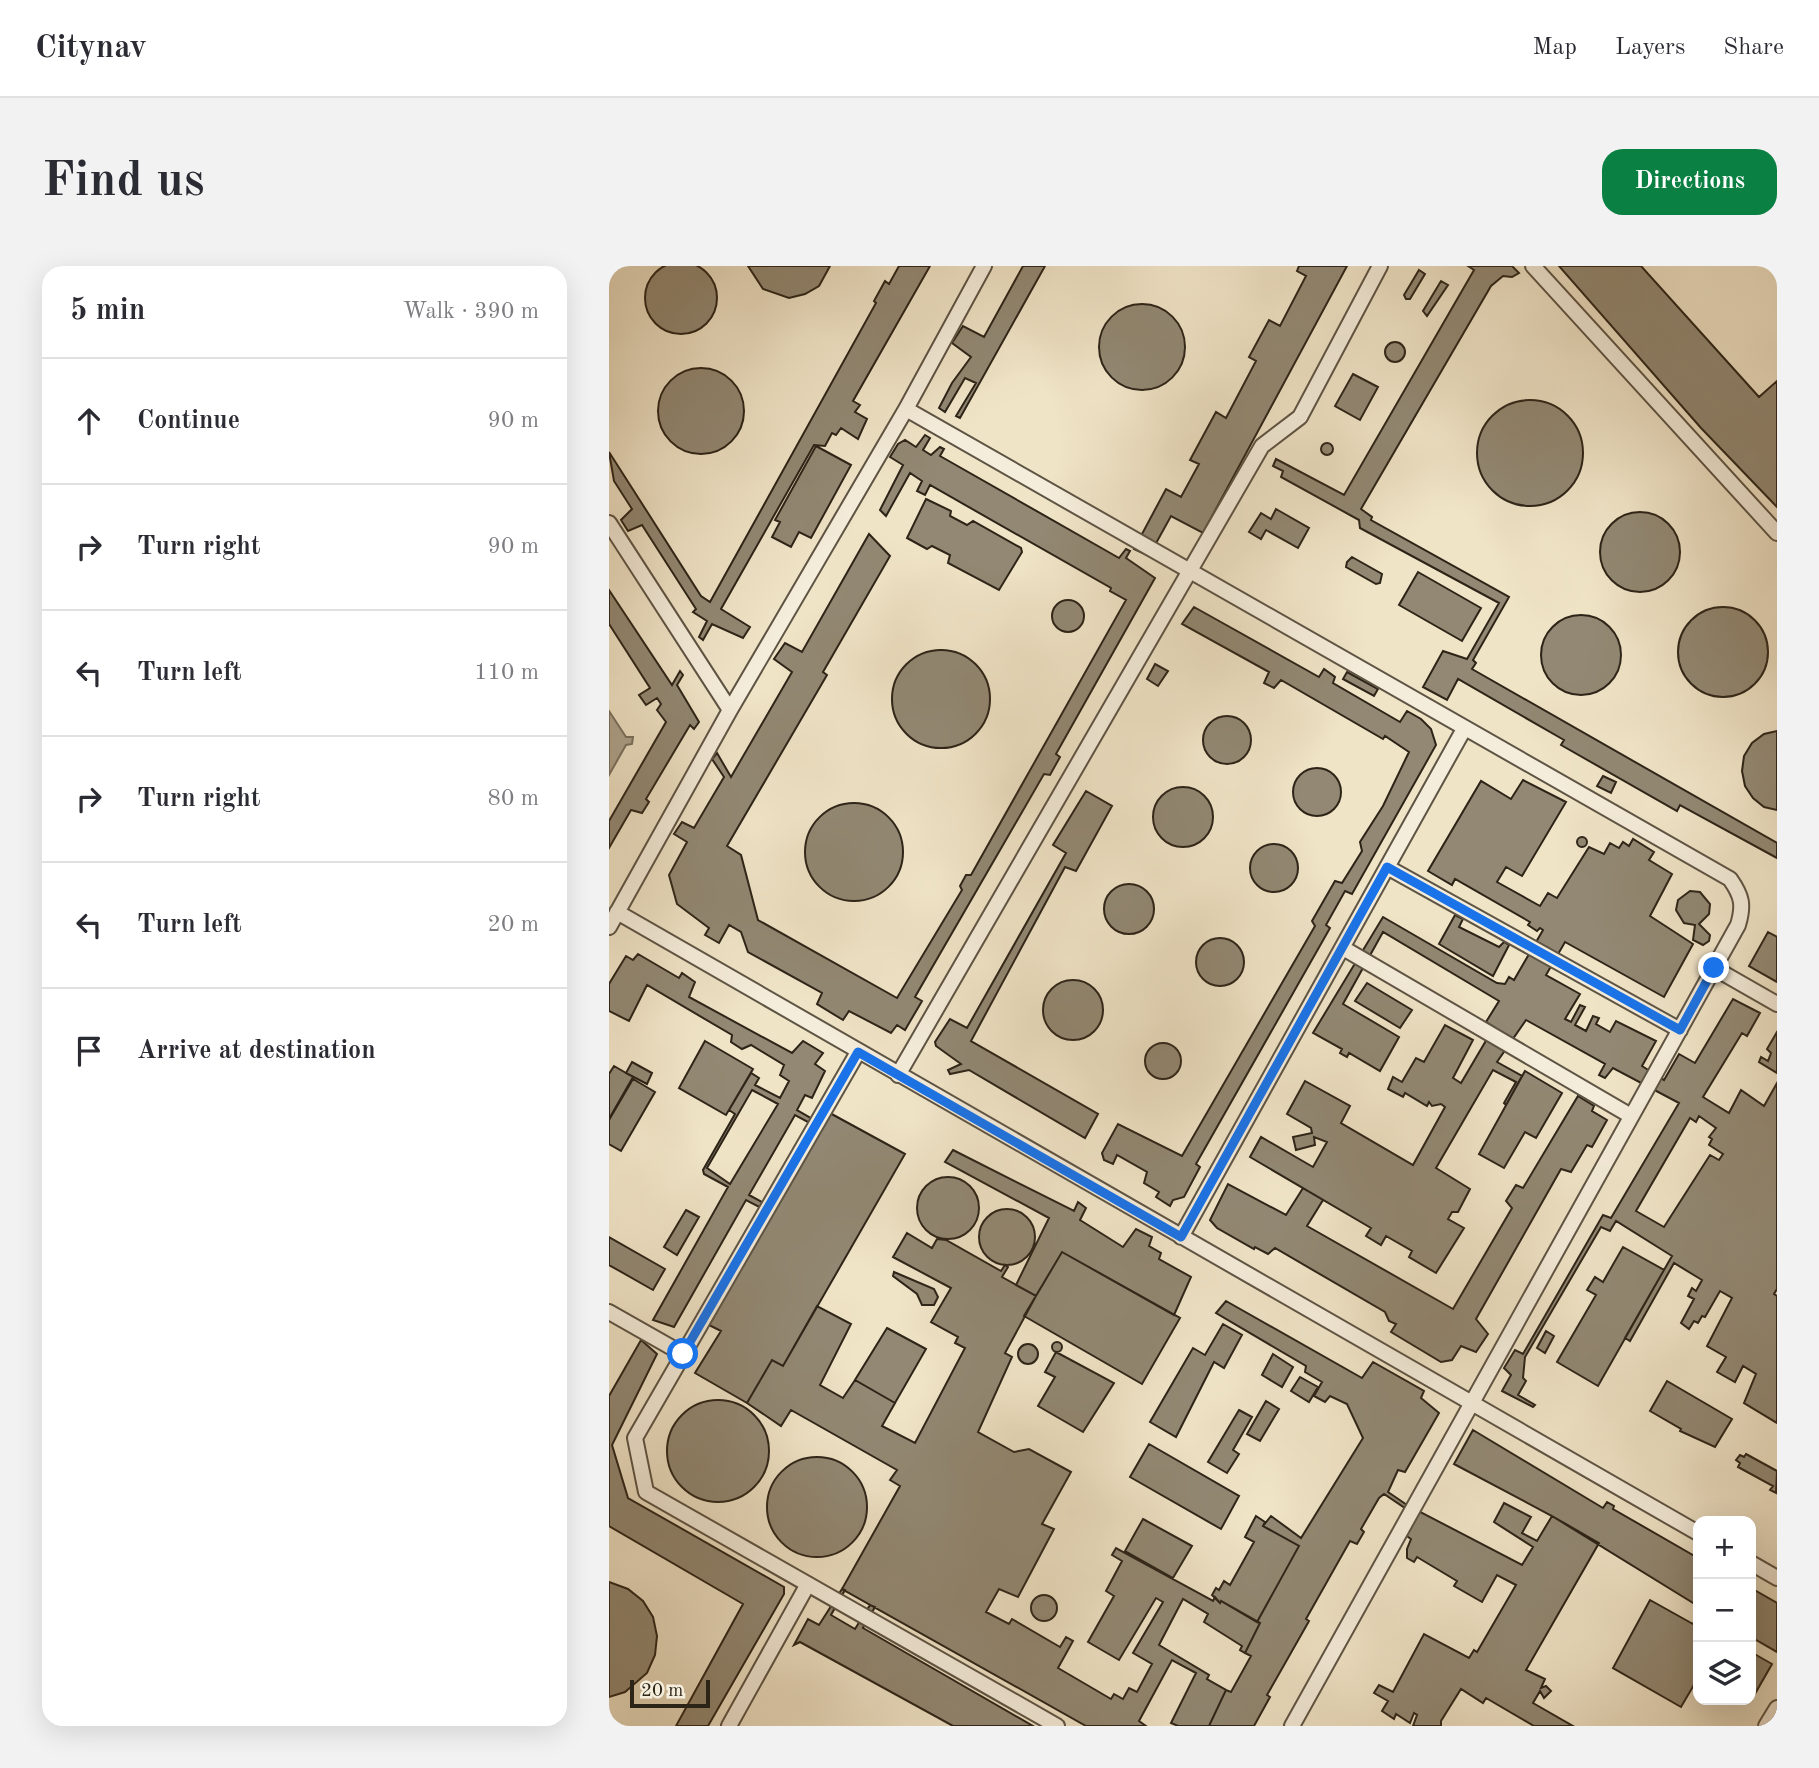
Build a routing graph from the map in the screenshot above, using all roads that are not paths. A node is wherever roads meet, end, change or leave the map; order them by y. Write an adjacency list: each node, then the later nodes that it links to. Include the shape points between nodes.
1 (984, 266): 4 (lane)
2 (1380, 266): 7 (lane, via 1300,417 1262,446)
3 (1533, 266): 6 (lane)
4 (906, 409): 7 (lane); 8 (lane)
5 (609, 523): 8 (lane)
6 (1777, 533)
7 (1189, 571): 9 (lane); 18 (lane)
8 (730, 710): 11 (lane)
9 (1464, 729): 10 (lane); 14 (lane, via 1730,879 1744,908)
10 (1387, 867): 13 (lane); 16 (lane)
11 (618, 912): 12 (lane); 17 (lane)
12 (609, 927)
13 (1343, 948): 19 (lane); 20 (lane)
14 (1714, 968): 15 (lane); 16 (lane)
15 (1777, 1004)
16 (1680, 1030): 19 (lane)
17 (858, 1052): 18 (lane); 22 (lane)
18 (898, 1075): 20 (lane)
19 (1631, 1116): 23 (lane)
20 (1181, 1237): 23 (lane)
21 (609, 1312): 22 (lane)
22 (683, 1354): 27 (lane, via 635,1438 646,1492)
23 (1471, 1402): 24 (lane); 31 (lane)
24 (1693, 1530)
25 (1756, 1566): 26 (lane)
26 (1777, 1578)
27 (808, 1584): 29 (lane); 30 (lane)
28 (1777, 1708): 32 (lane)
29 (729, 1726)
30 (1057, 1726)
31 (1291, 1726)
32 (1766, 1726)

